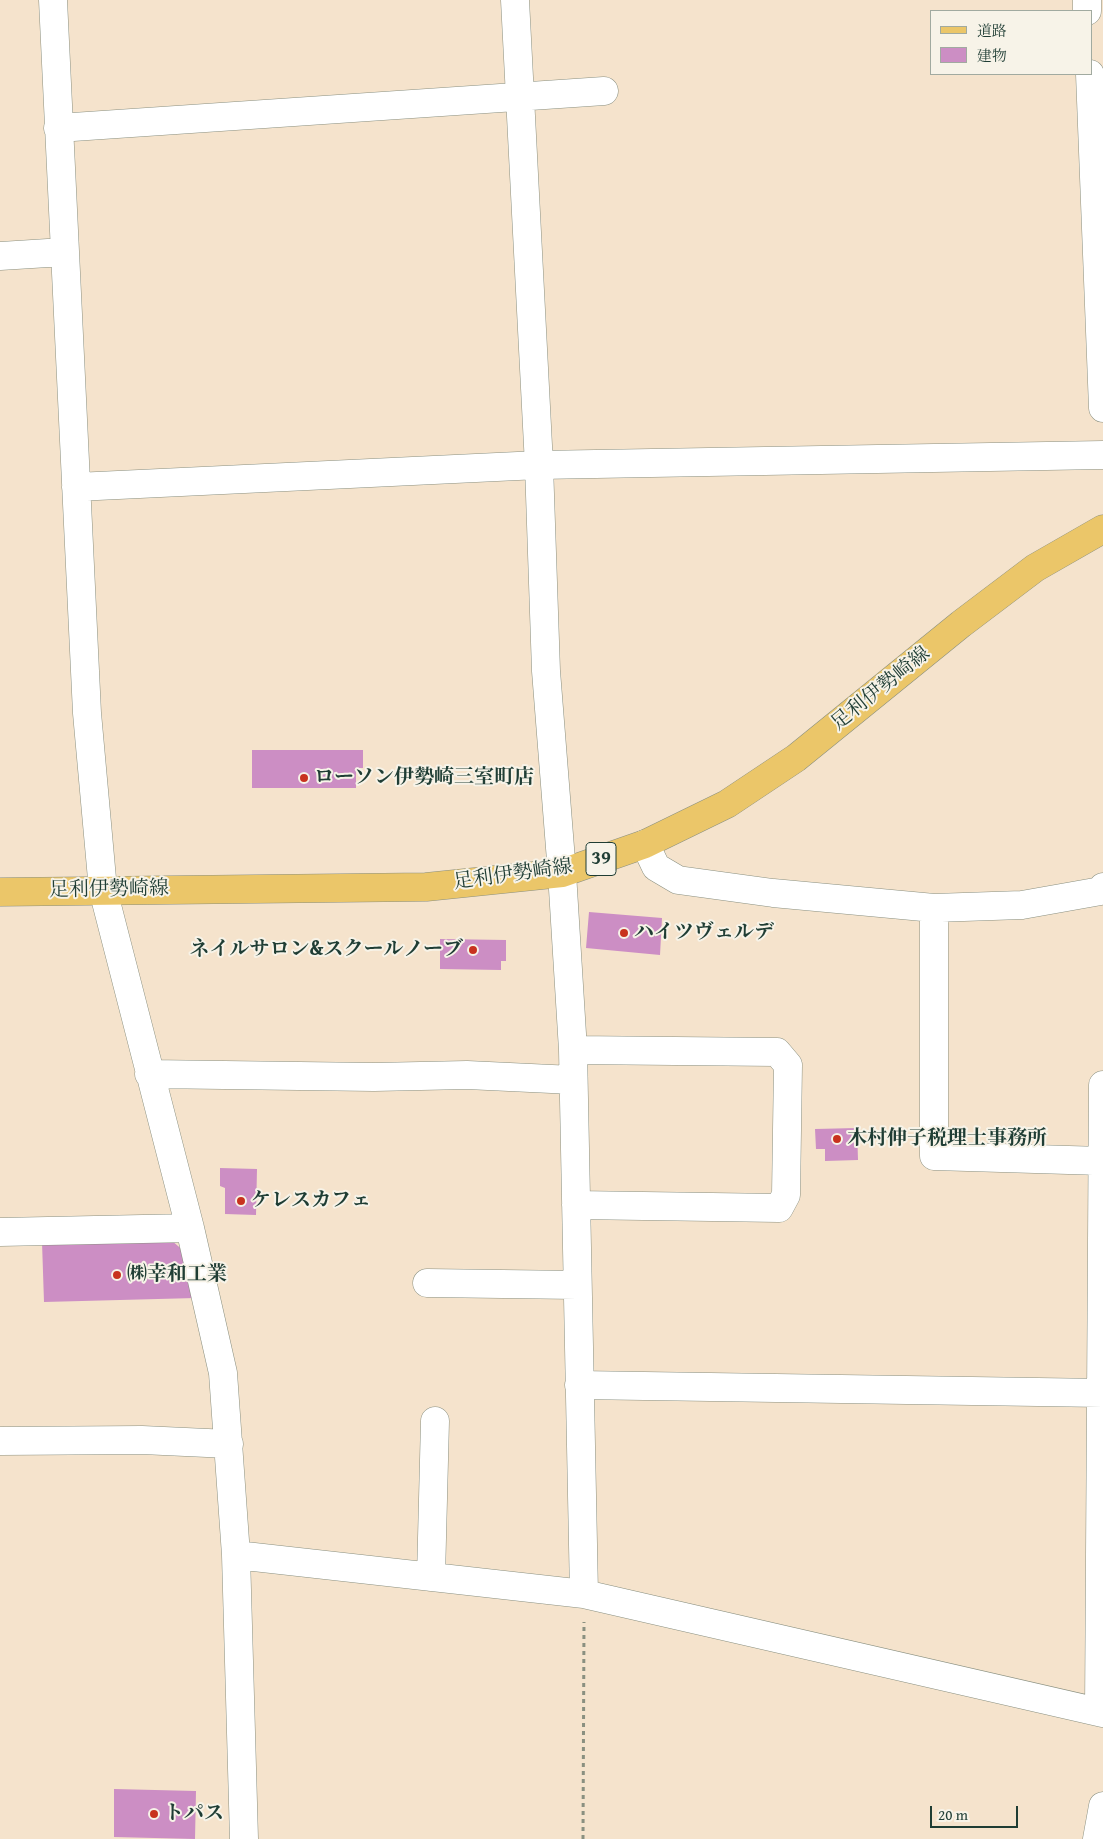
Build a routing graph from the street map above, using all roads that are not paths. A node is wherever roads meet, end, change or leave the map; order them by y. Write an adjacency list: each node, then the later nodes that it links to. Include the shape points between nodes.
1 (53, 0): 6 (street)
2 (515, 0): 5 (street)
3 (1090, 75): 9 (street)
4 (604, 91): 5 (street)
5 (521, 97): 6 (street); 11 (street)
6 (58, 128): 7 (street)
7 (64, 252): 8 (street); 12 (street)
8 (0, 256)
9 (1103, 408)
10 (1103, 455): 11 (street)
11 (539, 465): 12 (street); 15 (street, via 546,671)
12 (76, 487): 17 (street, via 87,713)
13 (1103, 529): 14 (main road, 足利伊勢崎線 / 39, via 1028,574 796,758 727,804)
14 (645, 844): 15 (main road, 足利伊勢崎線 / 39); 19 (street, via 656,867 678,880 773,894)
15 (562, 873): 17 (main road, 足利伊勢崎線 / 39, via 426,886); 20 (street)
16 (1103, 887): 19 (street, via 1101,891 1022,905)
17 (103, 890): 18 (main road, 足利伊勢崎線 / 39); 21 (street)
18 (0, 892)
19 (934, 908): 24 (street, via 934,1156)
20 (573, 1050): 22 (street); 25 (street, via 777,1052 788,1065 786,1195 779,1208)
21 (149, 1074): 22 (street, via 467,1075); 26 (street)
22 (574, 1080): 25 (street)
23 (1103, 1085): 24 (street)
24 (1102, 1161): 31 (street)
25 (576, 1205): 29 (street)
26 (190, 1228): 27 (street); 34 (street, via 223,1374)
27 (0, 1232)
28 (427, 1283): 29 (street)
29 (577, 1285): 30 (street)
30 (579, 1385): 31 (street); 37 (street)
31 (1102, 1393): 38 (street)
32 (435, 1421): 36 (street)
33 (0, 1441): 34 (street, via 142,1440)
34 (228, 1444): 35 (street)
35 (236, 1555): 36 (street); 40 (street)
36 (431, 1577): 37 (street)
37 (584, 1594): 38 (street)
38 (1101, 1712)
39 (1103, 1806): 41 (street)
40 (244, 1839)
41 (1097, 1839)

